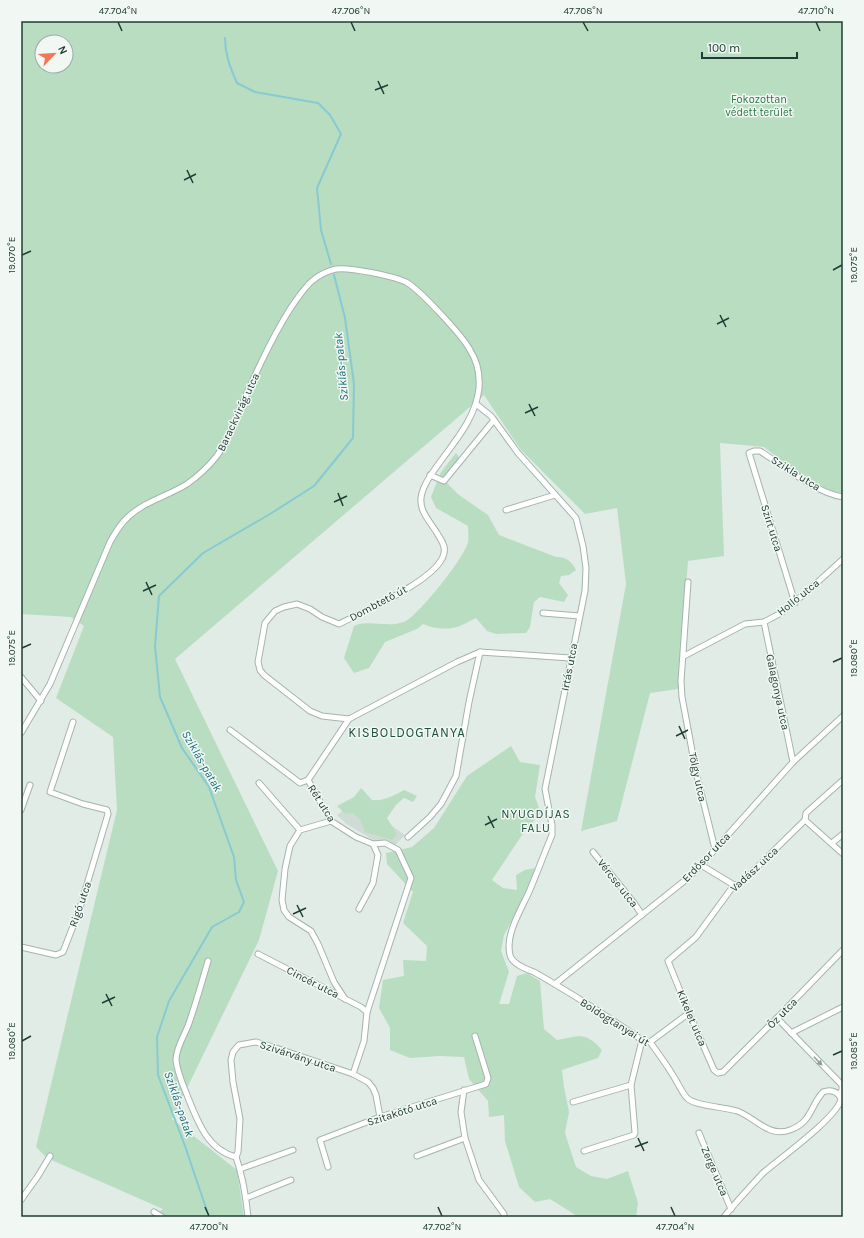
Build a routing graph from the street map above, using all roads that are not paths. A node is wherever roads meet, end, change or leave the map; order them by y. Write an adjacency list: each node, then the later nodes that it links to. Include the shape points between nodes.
1 (476, 404): 2 (street, Irtás utca); 4 (street, Dombtető út, via 465,428); 18 (street, Barackvirág utca, via 478,374 470,349 414,288 385,275 338,269 324,272 300,294 278,329 253,378 225,444 216,457 186,485 143,507 119,526)
2 (494, 420): 4 (street, via 444,481); 5 (street, Irtás utca, via 518,453)
3 (749, 453): 6 (street, Szikla utca, via 760,451 815,487); 10 (street, Szirt utca)
4 (430, 475): 20 (street, Dombtető út, via 420,500 422,511 444,546 440,564 400,593 339,624 297,604 275,610 265,623 258,662 264,675 310,711 322,716)
5 (555, 495): 7 (street); 12 (street, Irtás utca, via 576,518 583,546 586,568 585,591)
6 (843, 496)
7 (506, 510)
8 (843, 559): 10 (street, Holló utca)
9 (688, 582): 15 (street, Tölgy utca)
10 (795, 602): 13 (street, Holló utca)
11 (543, 613): 12 (street)
12 (579, 616): 16 (street, Irtás utca)
13 (764, 622): 15 (street, Holló utca, via 745,624); 24 (street, Galagonya utca)
14 (480, 652): 16 (street); 20 (street); 34 (street, via 456,776 442,804)
15 (684, 656): 37 (street, Tölgy utca, via 682,697)
16 (570, 658): 47 (street, Irtás utca, via 545,789 552,835 511,932)
17 (21, 677): 18 (street)
18 (41, 701): 23 (street, Barackvirág utca)
19 (843, 716): 24 (street, Erdősor utca)
20 (349, 719): 25 (street)
21 (73, 722): 44 (street, Rigó utca, via 50,792 107,810 108,814 79,911 63,952 56,954)
22 (230, 730): 25 (street, Rét utca, via 300,783)
23 (21, 733)
24 (793, 762): 37 (street, Erdősor utca)
25 (308, 780): 31 (street, Rét utca)
26 (843, 780): 30 (street, Vadász utca, via 806,813)
27 (258, 783): 32 (street)
28 (30, 785): 29 (street)
29 (21, 810)
30 (805, 820): 35 (street); 41 (street, Vadász utca, via 740,884)
31 (332, 821): 32 (street); 36 (street, Rét utca, via 356,837)
32 (300, 830): 51 (street, via 290,846 285,869 282,900 284,910 289,917 311,931 334,982)
33 (843, 834): 35 (street)
34 (408, 836)
35 (832, 843): 39 (street)
36 (373, 844): 42 (street, via 378,855 373,883); 53 (street, Rét utca, via 385,844 398,850 411,878)
37 (714, 849): 40 (street, Erdősor utca)
38 (593, 852): 43 (street, Vércse utca)
39 (843, 854)
40 (701, 865): 41 (street); 43 (street, Erdősor utca)
41 (734, 885): 49 (street, Vadász utca, via 696,937)
42 (359, 909)
43 (642, 915): 50 (street, Erdősor utca)
44 (21, 947)
45 (843, 950): 55 (street, Őz utca)
46 (258, 954): 51 (street, Cincér utca)
47 (510, 958): 50 (street, Boldogtanyai út)
48 (208, 961): 73 (street, via 176,1060 199,1125 208,1138 226,1155)
49 (668, 961): 54 (street, Kikelet utca)
50 (555, 984): 58 (street, Boldogtanyai út)
51 (345, 999): 53 (street, Cincér utca)
52 (843, 1007): 56 (street)
53 (367, 1012): 61 (street, via 364,1041)
54 (689, 1013): 59 (street); 60 (street, Kikelet utca, via 714,1070)
55 (777, 1018): 56 (street); 60 (street, Őz utca, via 723,1072)
56 (791, 1033): 64 (street, one-way to 64, via 842,1085)
57 (475, 1036): 63 (street, Szitakötő utca, via 488,1078 486,1084)
58 (642, 1040): 59 (street, Boldogtanyai út); 62 (street)
59 (650, 1042): 64 (street, Boldogtanyai út, via 687,1098 694,1103 738,1111 776,1132 790,1130 802,1123 823,1092 831,1090)
60 (718, 1073)
61 (353, 1074): 66 (street, via 368,1082 373,1088); 73 (street, Szivárvány utca, via 256,1042 239,1045 231,1060 240,1119)
62 (631, 1085): 65 (street); 70 (street, via 636,1133)
63 (464, 1090): 66 (street, Szitakötő utca); 68 (street, via 461,1112)
64 (839, 1095): 79 (street, via 841,1099 838,1106 808,1137 763,1173)
65 (572, 1102)
66 (380, 1117): 74 (street, Szitakötő utca, via 320,1140)
67 (699, 1133): 79 (street, Zerge utca)
68 (465, 1138): 72 (street); 83 (street, via 479,1180)
69 (293, 1150): 75 (street)
70 (584, 1151)
71 (50, 1156): 78 (street)
72 (417, 1156)
73 (236, 1157): 75 (street, Szivárvány utca)
74 (328, 1167)
75 (240, 1169): 77 (street, Szivárvány utca)
76 (291, 1180): 77 (street)
77 (246, 1198): 82 (street, Szivárvány utca)
78 (21, 1200)
79 (731, 1209): 84 (street)
80 (154, 1212): 81 (street)
81 (162, 1217)
82 (248, 1217)
83 (504, 1217)
84 (724, 1217)

